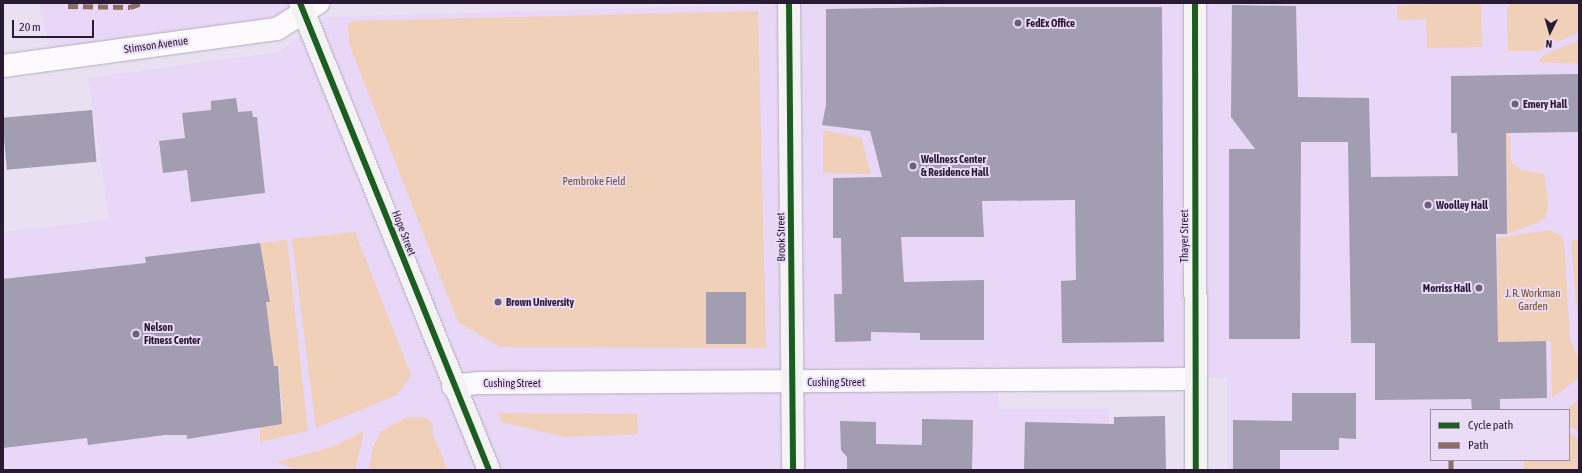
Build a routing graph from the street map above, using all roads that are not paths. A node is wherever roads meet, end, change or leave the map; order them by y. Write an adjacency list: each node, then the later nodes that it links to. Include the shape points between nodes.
1 (789, 3): 6 (street, Brook Street)
2 (1195, 3): 5 (street, Thayer Street)
3 (308, 6): 4 (street, Stimson Avenue, via 277,29); 7 (street, Hope Street)
4 (3, 66)
5 (1194, 379): 6 (street, Cushing Street); 10 (street, Thayer Street)
6 (792, 382): 7 (street, Cushing Street, via 479,383); 9 (street, Brook Street)
7 (454, 386): 8 (street, Hope Street)
8 (489, 470)
9 (793, 470)
10 (1196, 470)

